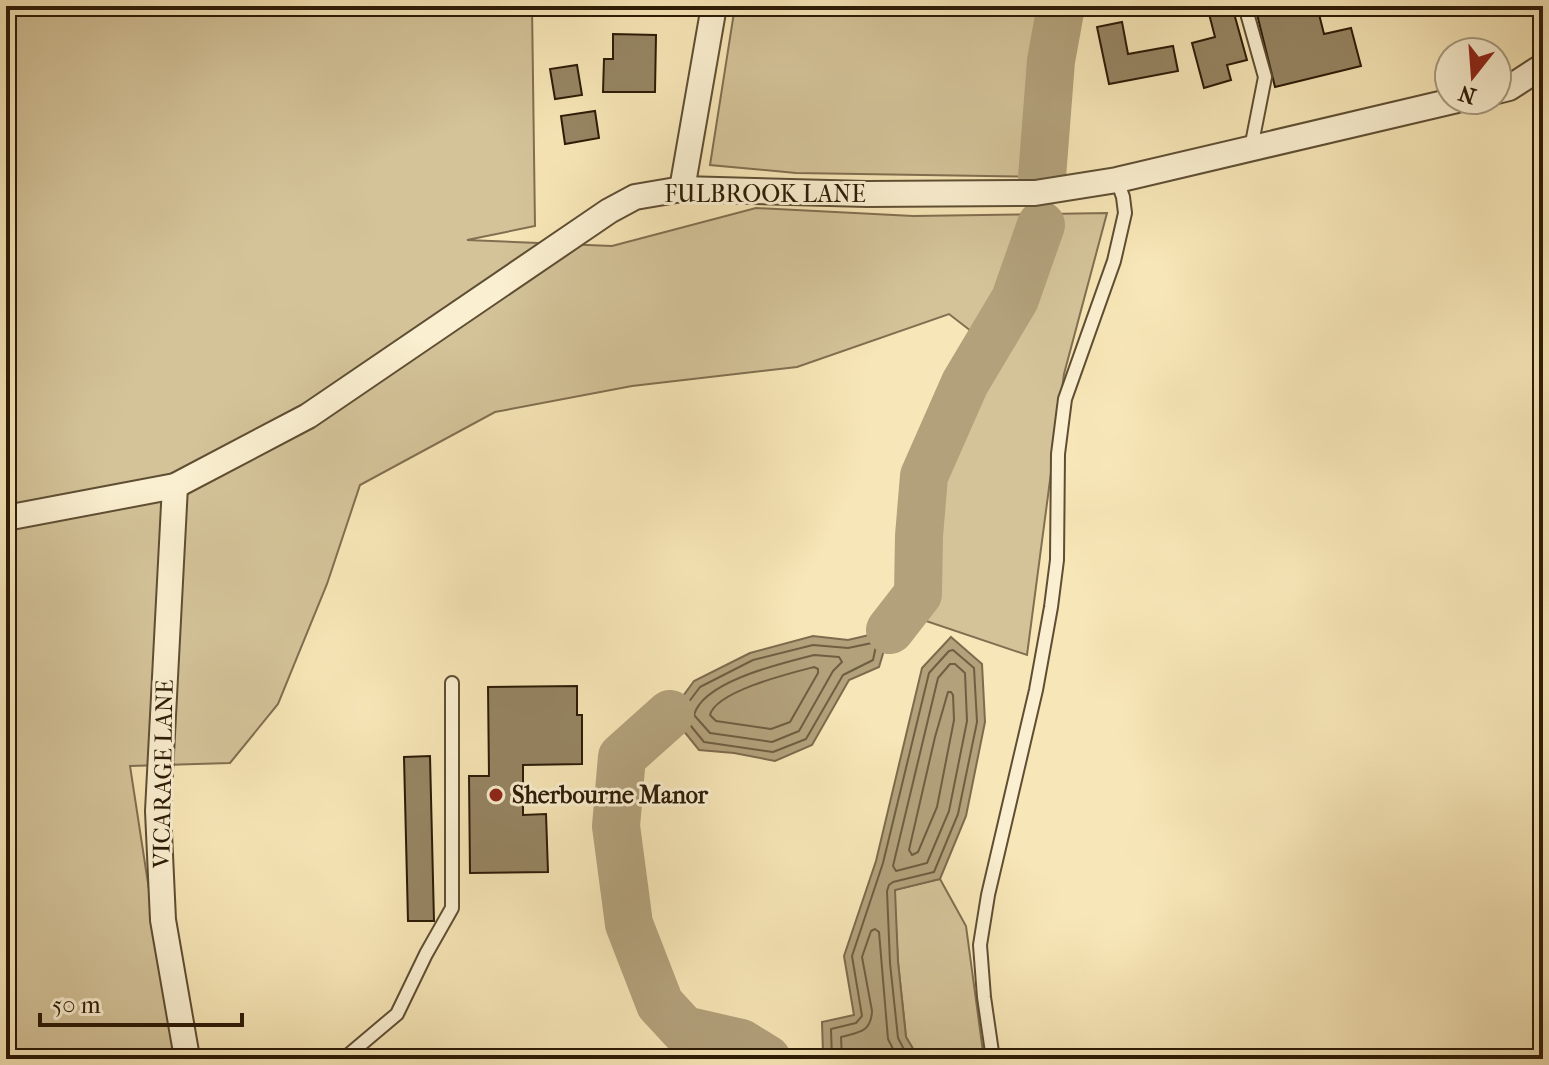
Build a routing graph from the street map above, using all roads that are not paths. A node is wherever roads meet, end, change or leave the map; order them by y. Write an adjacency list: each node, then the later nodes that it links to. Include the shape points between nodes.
1 (714, 6): 8 (street)
2 (1245, 6): 6 (lane, via 1265,77)
3 (1543, 66): 4 (street)
4 (1513, 85)
5 (1433, 106): 6 (street, FULBROOK LANE)
6 (1251, 148): 7 (street, FULBROOK LANE)
7 (1117, 180): 8 (street, FULBROOK LANE, via 1035,193); 14 (lane, via 1123,227 1065,399 1051,607 980,945)
8 (682, 189): 9 (street, FULBROOK LANE, via 635,197 609,211 308,416)
9 (175, 486): 10 (street, FULBROOK LANE); 12 (street, VICARAGE LANE, via 158,811 163,920)
10 (6, 518)
11 (452, 683): 13 (lane, via 452,908 397,1014 346,1057)
12 (189, 1059)
13 (335, 1059)
14 (993, 1059)

